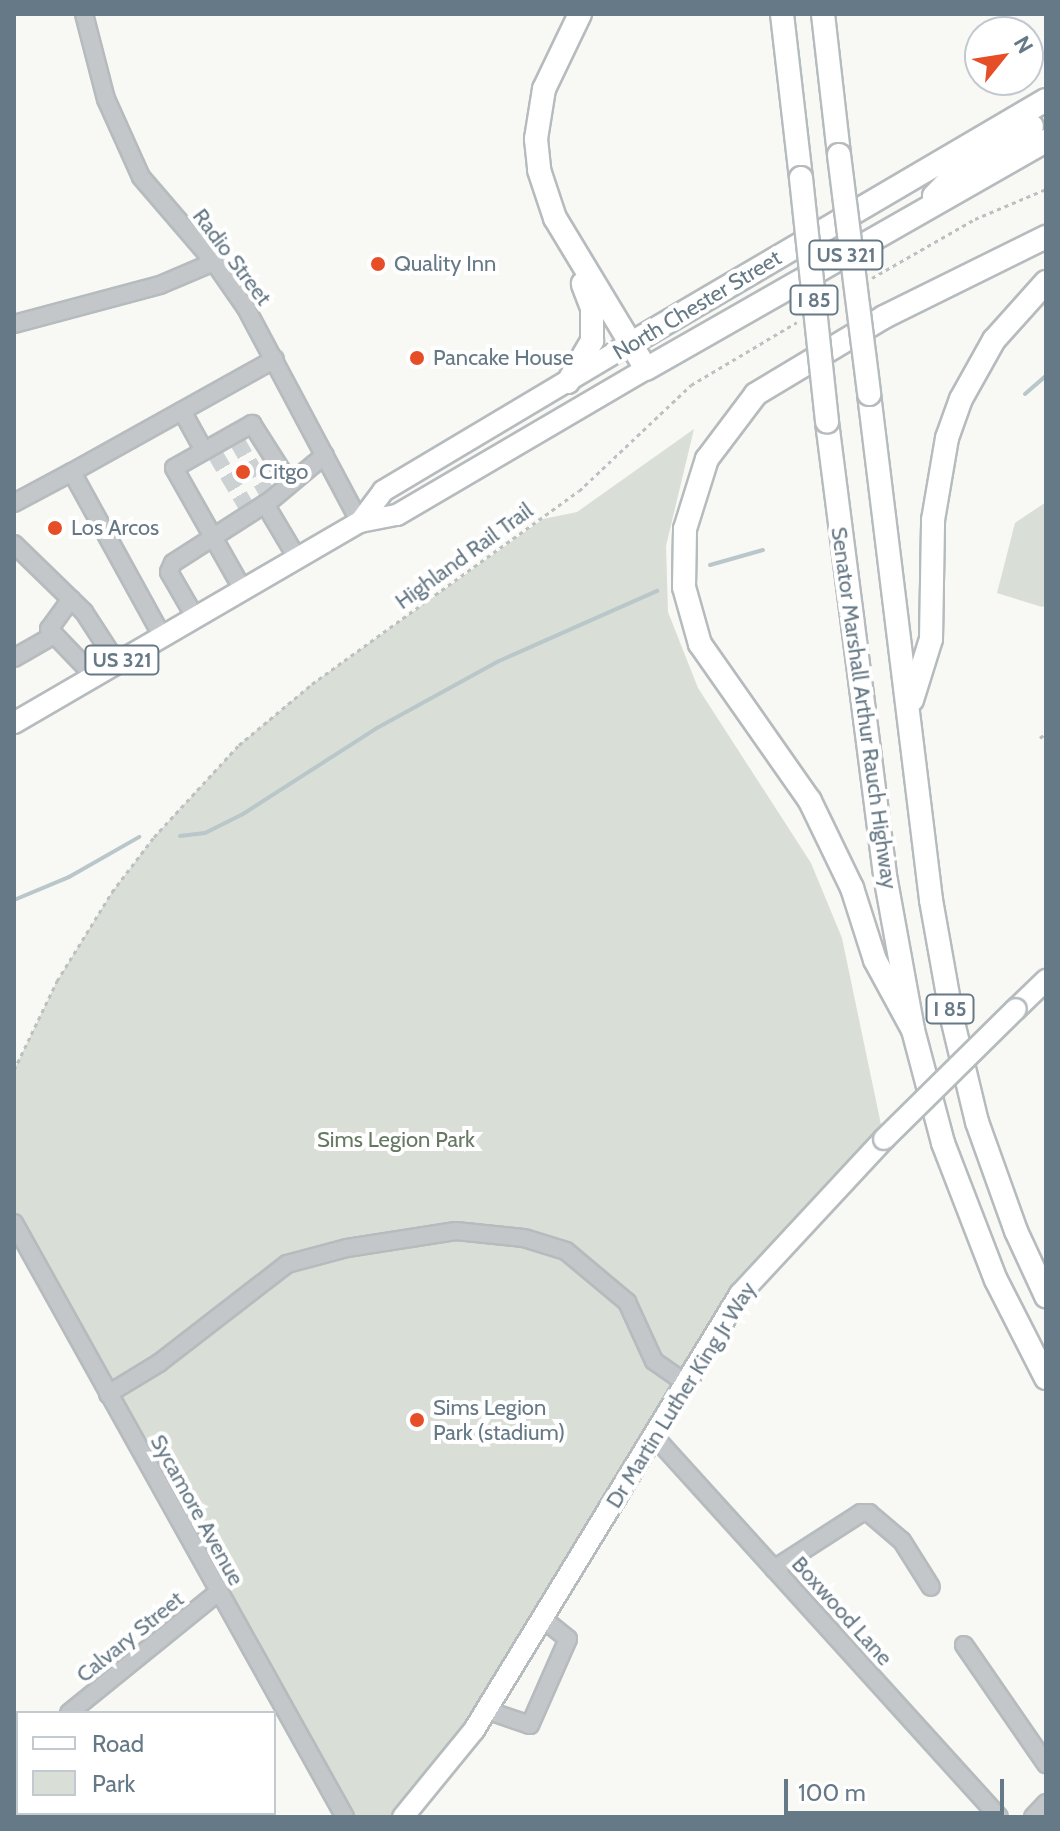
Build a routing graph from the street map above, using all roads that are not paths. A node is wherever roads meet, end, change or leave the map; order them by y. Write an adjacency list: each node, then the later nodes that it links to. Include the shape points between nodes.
1 (84, 14): 11 (street, Radio Street, via 120,137 141,177)
2 (580, 14): 9 (highway, via 544,89 536,139 544,192)
3 (782, 14): 40 (highway, Senator Marshall Arthur Rauch Highway / I 85, bridge, via 884,866)
4 (825, 17): 37 (highway, Senator Marshall Arthur Rauch Highway / I 85, bridge)
5 (1046, 100): 14 (highway, North Chester Street / US 321)
6 (1046, 117): 8 (highway, via 954,175)
7 (1046, 141): 8 (highway, North Chester Street / US 321)
8 (924, 210): 16 (highway, North Chester Street / US 321)
9 (565, 234): 14 (highway); 17 (highway, via 593,324 586,357)
10 (1046, 237): 40 (highway, via 884,317 756,394 707,459 685,529 684,587 700,644 810,801 852,888 875,960)
11 (214, 262): 13 (street, via 160,285); 15 (street, Radio Street)
12 (1046, 282): 37 (highway, via 994,340 950,429 933,520 931,639)
13 (14, 324)
14 (630, 344): 16 (highway); 17 (main road, North Chester Street / US 321)
15 (275, 359): 18 (street); 20 (street, Radio Street)
16 (646, 369): 25 (main road, North Chester Street / US 321, via 397,515)
17 (568, 382): 25 (main road, North Chester Street / US 321, via 383,491)
18 (182, 411): 19 (street); 21 (street)
19 (209, 449): 22 (street, via 252,424); 26 (street, via 174,468)
20 (325, 455): 22 (street); 25 (street, Radio Street)
21 (72, 472): 24 (street); 33 (street)
22 (289, 482): 23 (street)
23 (268, 499): 26 (street); 28 (street)
24 (14, 503)
25 (360, 522): 28 (main road, North Chester Street / US 321)
26 (212, 535): 29 (street); 31 (street, via 170,568)
27 (14, 544): 30 (street)
28 (297, 558): 29 (main road, North Chester Street / US 321)
29 (243, 590): 31 (main road, North Chester Street / US 321)
30 (71, 599): 32 (street, via 49,624); 35 (street, via 98,628)
31 (195, 617): 33 (main road, North Chester Street / US 321)
32 (54, 635): 34 (street); 36 (street)
33 (162, 636): 35 (main road, North Chester Street / US 321)
34 (14, 658)
35 (117, 663): 36 (main road, North Chester Street / US 321)
36 (94, 676): 38 (main road, North Chester Street / US 321)
37 (909, 709): 42 (highway, Senator Marshall Arthur Rauch Highway / I 85, via 931,900 952,1018 977,1122)
38 (14, 723)
39 (1046, 980): 44 (main road, Dr Martin Luther King Jr Way, bridge, via 884,1139 740,1294)
40 (913, 1030): 43 (highway, Senator Marshall Arthur Rauch Highway / I 85, via 943,1143 980,1239)
41 (14, 1223): 45 (street, Sycamore Avenue)
42 (1046, 1296)
43 (1046, 1378)
44 (685, 1383): 45 (street, via 654,1361 627,1302 566,1251 524,1238 456,1231 347,1248 287,1264 159,1363); 46 (main road, Dr Martin Luther King Jr Way)
45 (108, 1394): 49 (street, Sycamore Avenue)
46 (653, 1435): 47 (street, Boxwood Lane); 50 (main road, Dr Martin Luther King Jr Way)
47 (774, 1569): 48 (street, via 861,1513 869,1513 902,1541); 58 (street, Boxwood Lane)
48 (931, 1587)
49 (217, 1593): 53 (street, Calvary Street); 56 (street, Sycamore Avenue)
50 (543, 1619): 52 (main road, Dr Martin Luther King Jr Way); 52 (street, via 568,1639 530,1725)
51 (964, 1645): 54 (street)
52 (486, 1710): 57 (main road, Dr Martin Luther King Jr Way)
53 (71, 1711)
54 (1046, 1764)
55 (1046, 1803): 59 (street)
56 (345, 1817)
57 (403, 1817)
58 (999, 1817)
59 (1033, 1817)

